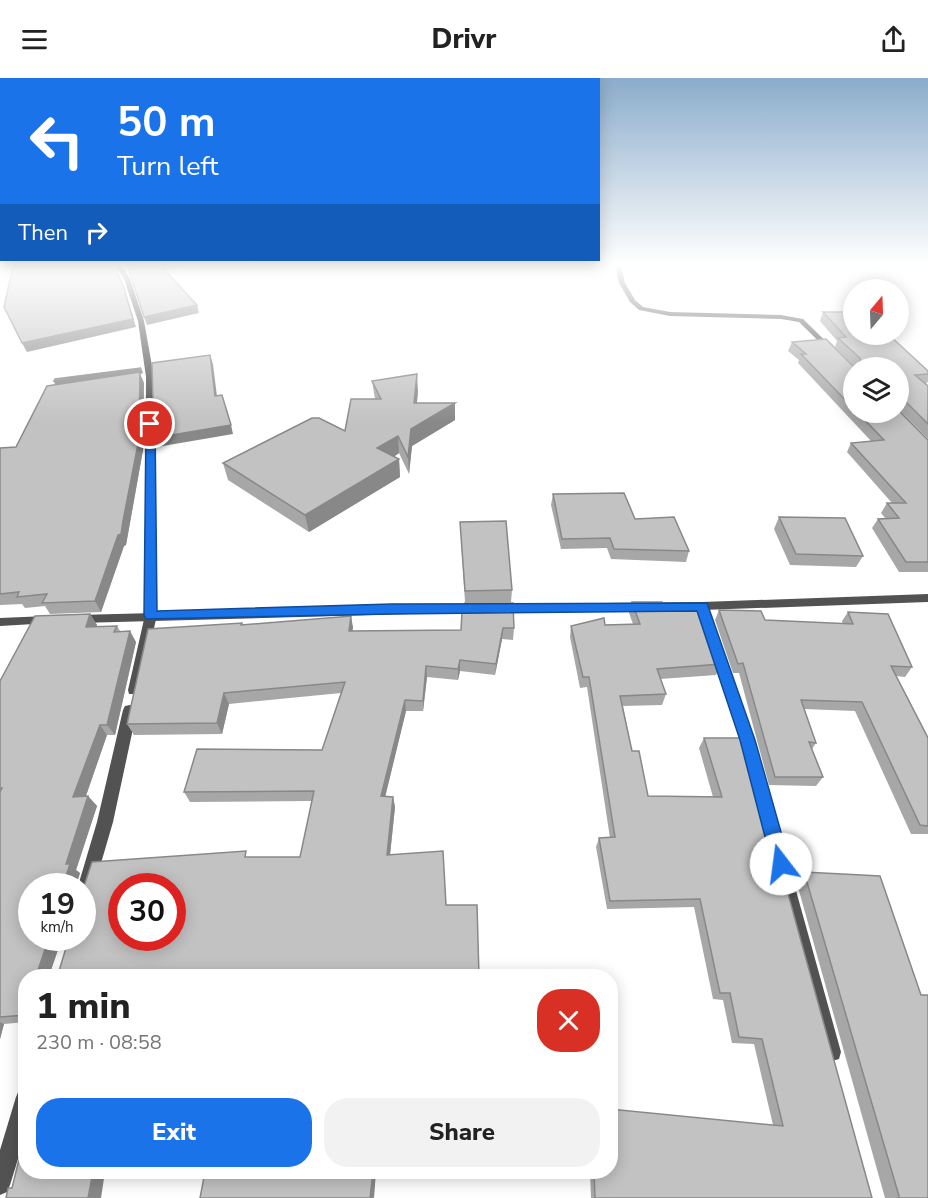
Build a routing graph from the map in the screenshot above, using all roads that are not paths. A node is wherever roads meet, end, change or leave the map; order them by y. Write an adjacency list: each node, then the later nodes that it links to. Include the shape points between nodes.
1 (140, 318): 4 (street)
2 (784, 318): 3 (street, via 801,320)
3 (843, 363)
4 (150, 377): 5 (street); 8 (street)
5 (139, 379)
6 (928, 598): 7 (street)
7 (702, 606): 8 (street); 11 (street, via 747,740)
8 (151, 615): 9 (street); 10 (street)
9 (0, 622)
10 (90, 873)
11 (837, 1072)
12 (18, 1124): 13 (street)
13 (0, 1185)

